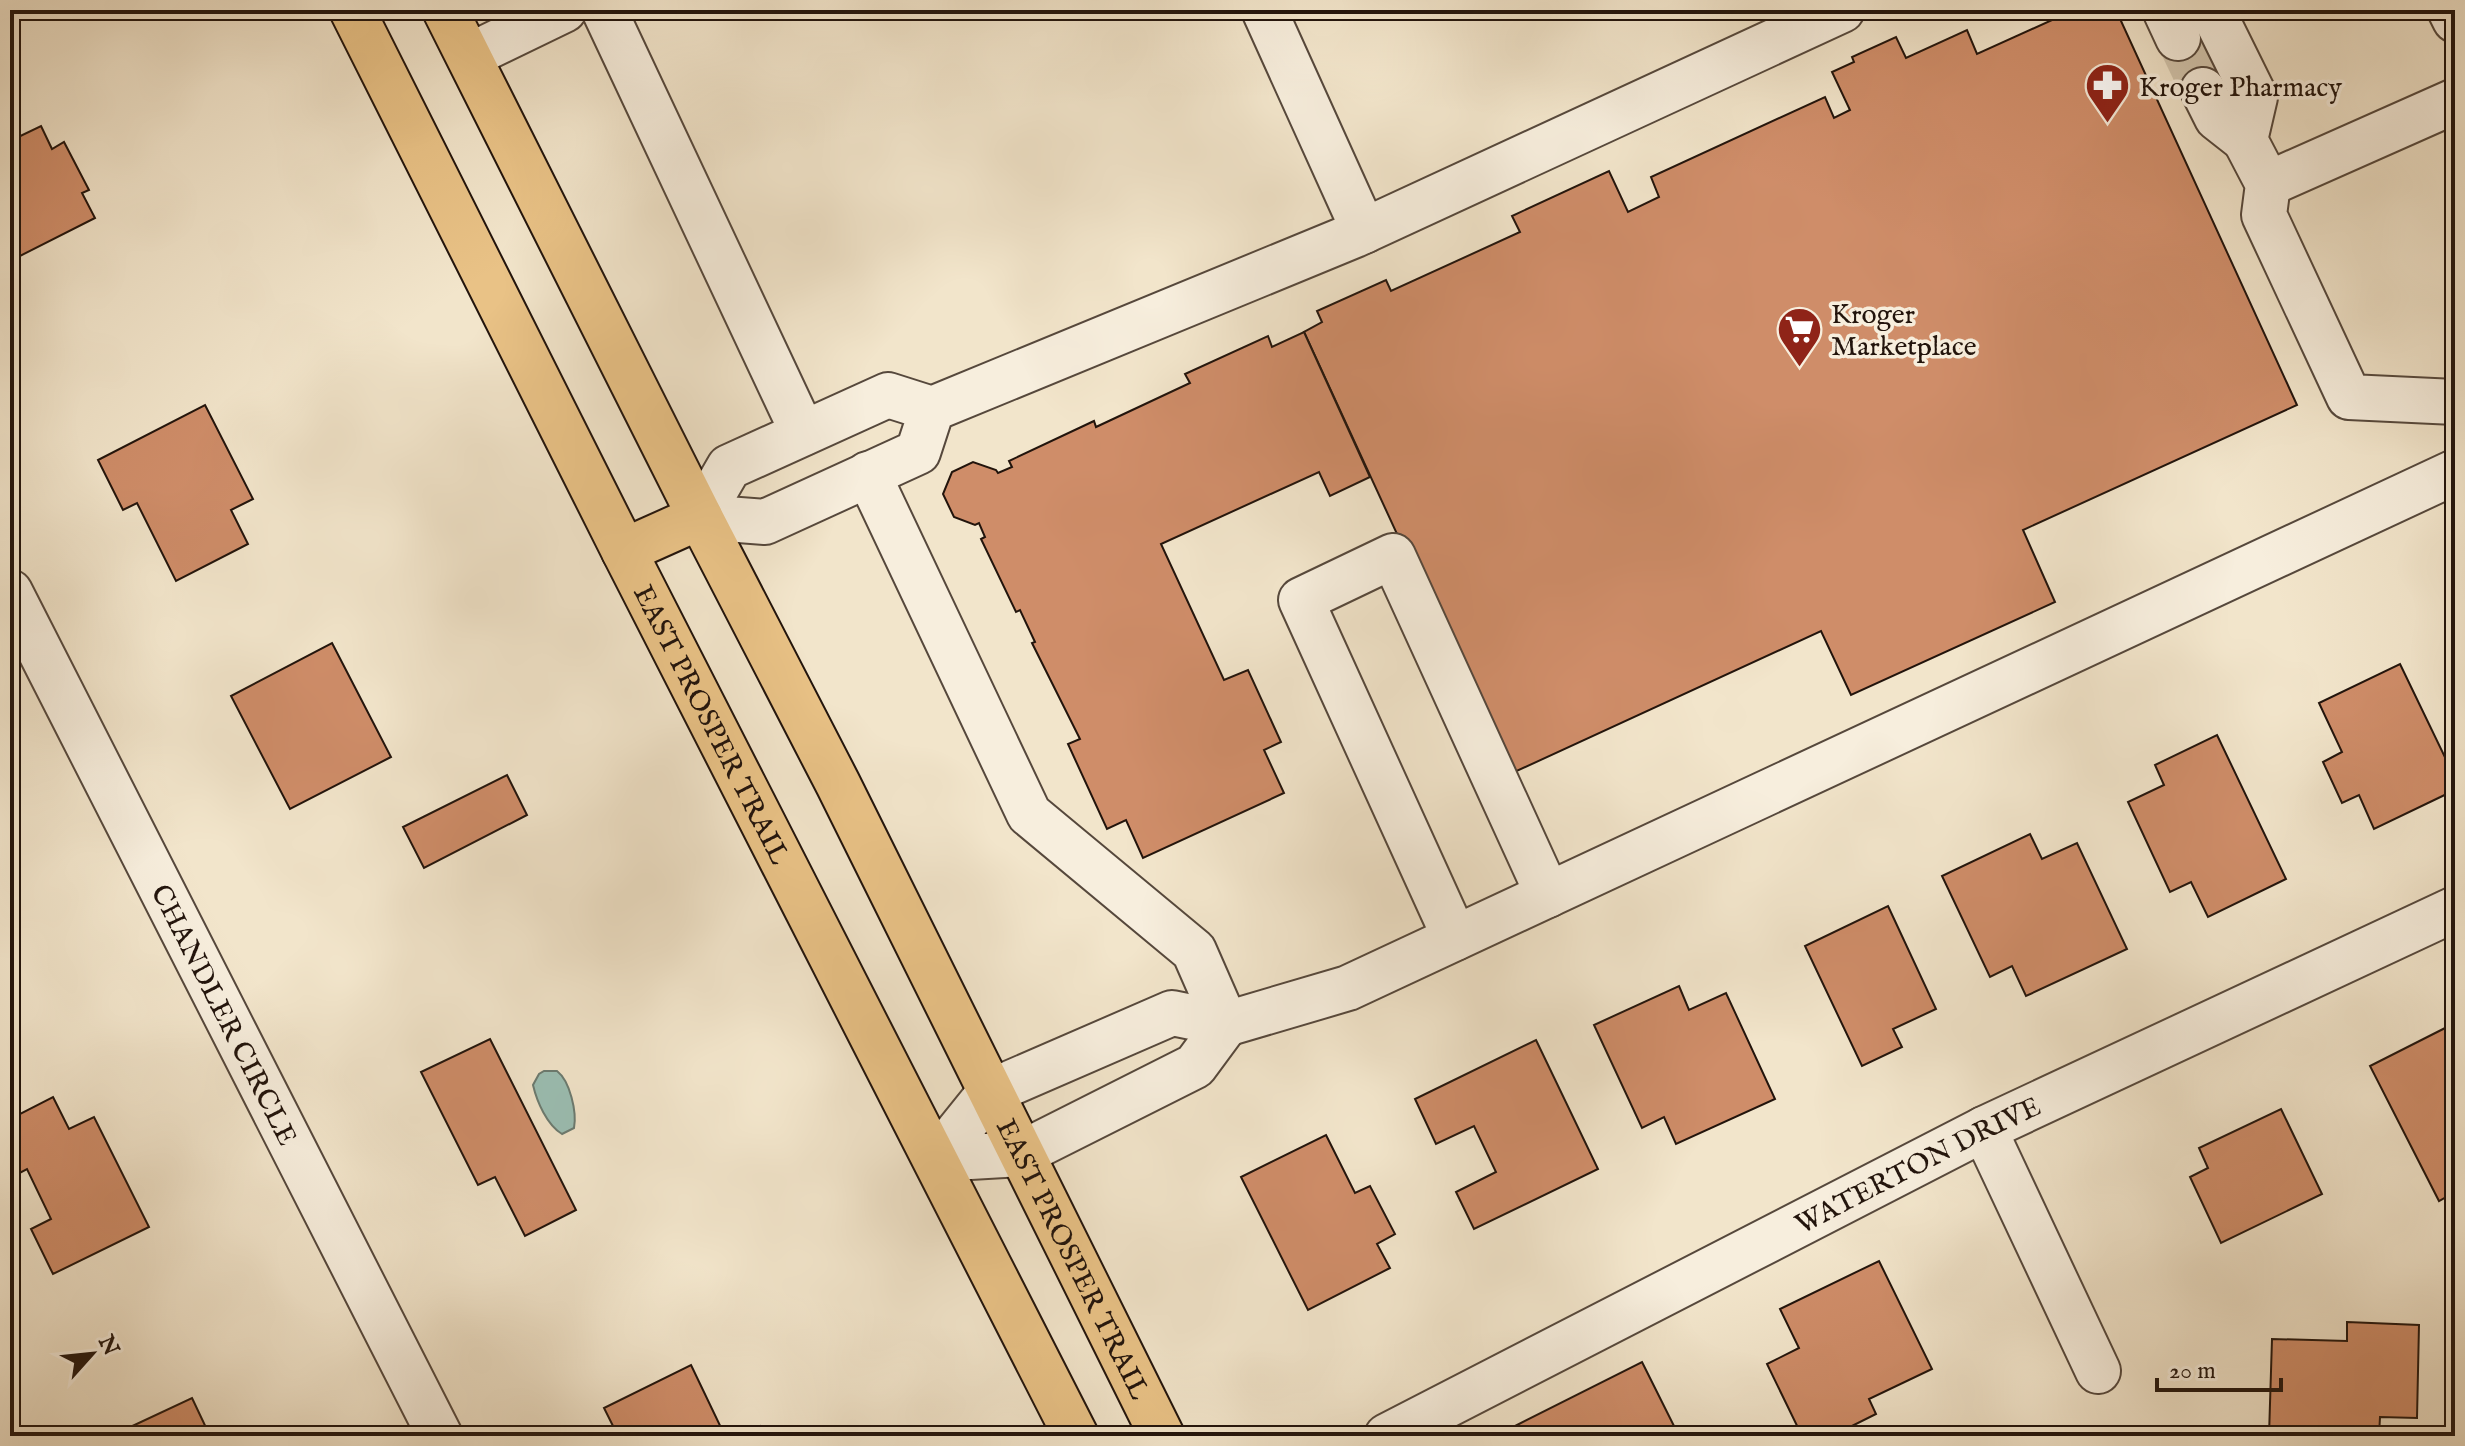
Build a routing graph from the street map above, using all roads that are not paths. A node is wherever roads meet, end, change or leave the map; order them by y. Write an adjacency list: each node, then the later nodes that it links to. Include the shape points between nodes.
1 (352, 10): 22 (main road, EAST PROSPER TRAIL)
2 (445, 10): 10 (main road, EAST PROSPER TRAIL)
3 (564, 10): 10 (street)
4 (604, 10): 18 (street)
5 (1264, 10): 15 (street)
6 (1842, 10): 15 (street)
7 (2212, 10): 13 (street, via 2255,97)
8 (2450, 10): 9 (street)
9 (2455, 20)
10 (469, 56): 21 (main road, EAST PROSPER TRAIL)
11 (2203, 90): 13 (street, via 2217,118)
12 (2455, 101): 14 (street)
13 (2245, 140): 14 (street)
14 (2268, 184): 16 (street, via 2264,215 2349,397)
15 (1364, 231): 17 (street)
16 (2455, 402)
17 (932, 409): 18 (street, via 888,395); 20 (street, via 918,452)
18 (803, 433): 21 (street, via 729,467)
19 (2455, 472): 24 (street)
20 (868, 474): 21 (street, via 765,522); 27 (street, via 1029,814 1194,951)
21 (700, 517): 22 (main road); 28 (main road, EAST PROSPER TRAIL)
22 (624, 551): 31 (main road, EAST PROSPER TRAIL)
23 (10, 592): 33 (street, CHANDLER CIRCLE)
24 (1548, 895): 26 (street); 26 (street, via 1393,556 1301,600)
25 (2455, 909): 29 (street, WATERTON DRIVE)
26 (1455, 938): 27 (street, via 1348,988)
27 (1226, 1024): 28 (street, via 1172,1013); 30 (street, via 1195,1066)
28 (990, 1092): 30 (main road, EAST PROSPER TRAIL); 31 (street)
29 (1984, 1129): 32 (street); 36 (street, WATERTON DRIVE)
30 (1020, 1154): 31 (street); 35 (main road, EAST PROSPER TRAIL)
31 (936, 1159): 34 (main road, EAST PROSPER TRAIL)
32 (2098, 1371)
33 (440, 1436)
34 (1076, 1436)
35 (1162, 1436)
36 (1387, 1436)

